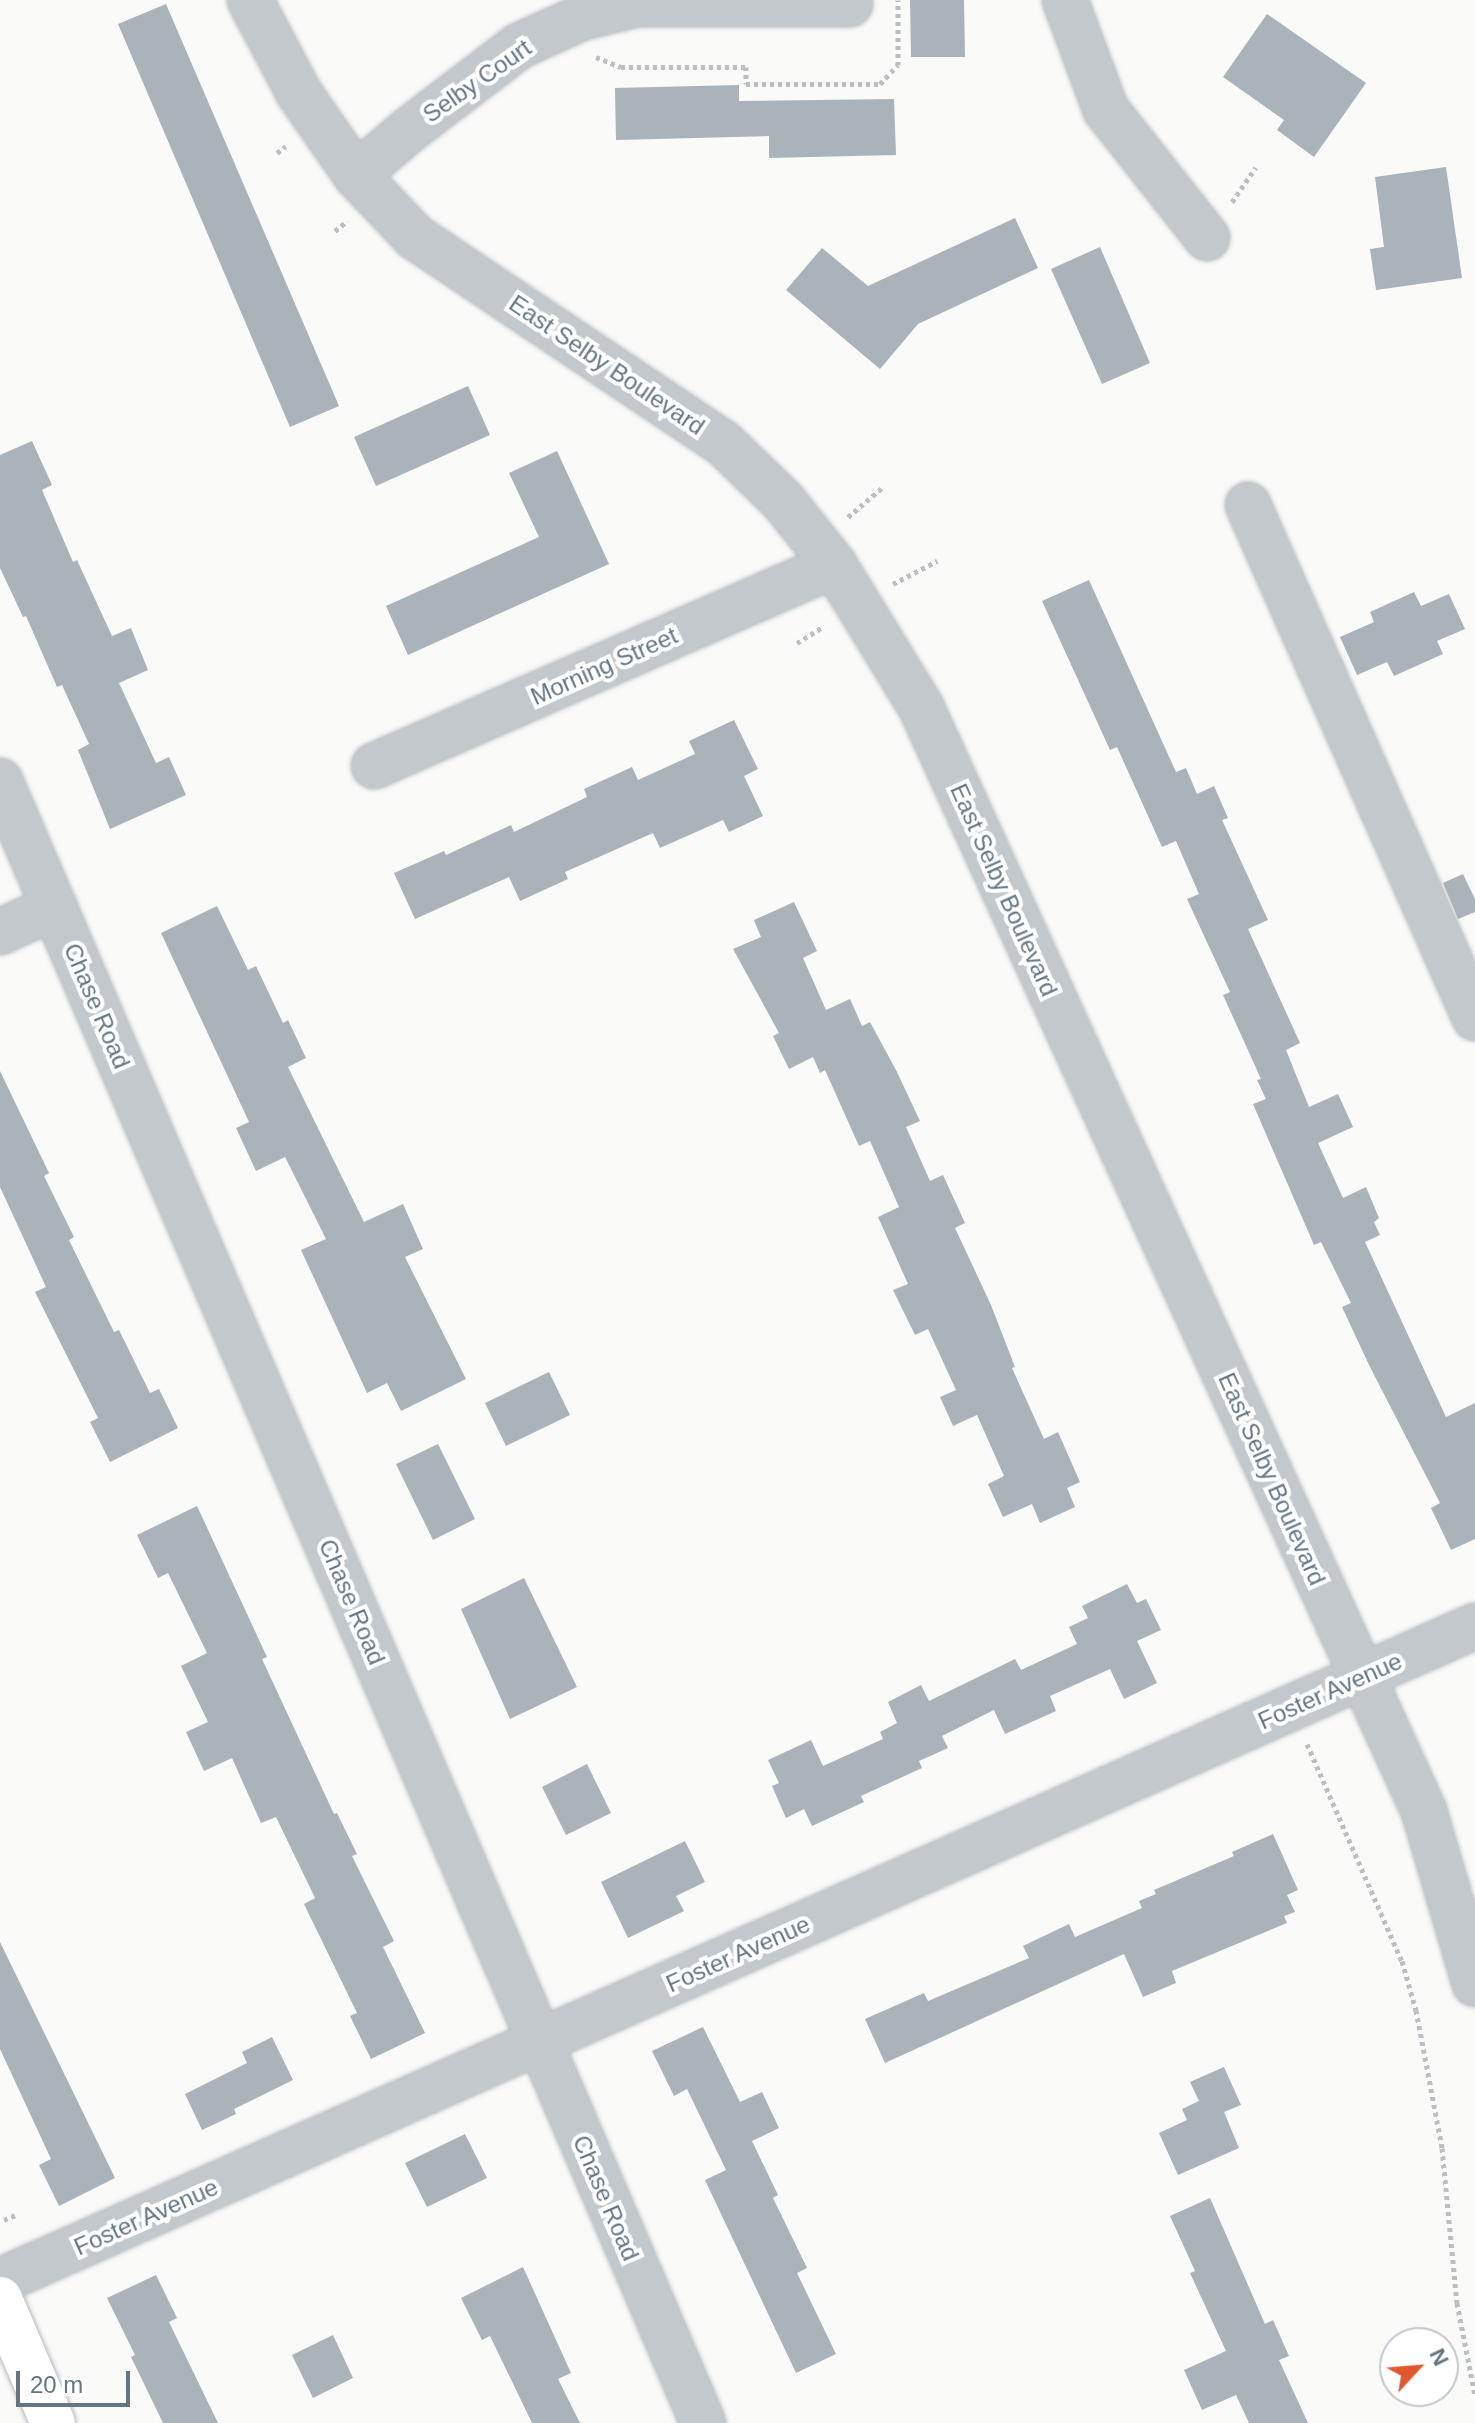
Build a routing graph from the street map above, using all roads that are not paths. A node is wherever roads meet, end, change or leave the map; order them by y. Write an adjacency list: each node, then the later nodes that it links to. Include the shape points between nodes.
1 (250, 0): 4 (street, East Selby Boulevard, via 299,93)
2 (1065, 0): 5 (street, via 1106,110)
3 (850, 4): 4 (street, Selby Court, via 637,4 583,17 519,46)
4 (356, 175): 7 (street, East Selby Boulevard, via 415,237 723,443)
5 (1207, 238)
6 (1248, 505): 12 (street)
7 (836, 545): 8 (street, Morning Street); 14 (street, East Selby Boulevard, via 921,707)
8 (374, 766)
9 (0, 781): 10 (street, Chase Road)
10 (54, 907): 11 (street); 16 (street, Chase Road)
11 (0, 932)
12 (1475, 1018)
13 (1475, 1626): 14 (street, Foster Avenue)
14 (1362, 1676): 15 (street, East Selby Boulevard, via 1424,1811); 16 (street, Foster Avenue)
15 (1475, 1984)
16 (540, 2043): 17 (street, Foster Avenue); 20 (street, Chase Road)
17 (0, 2281)
18 (0, 2299): 19 (main road)
19 (53, 2423)
20 (703, 2423)

